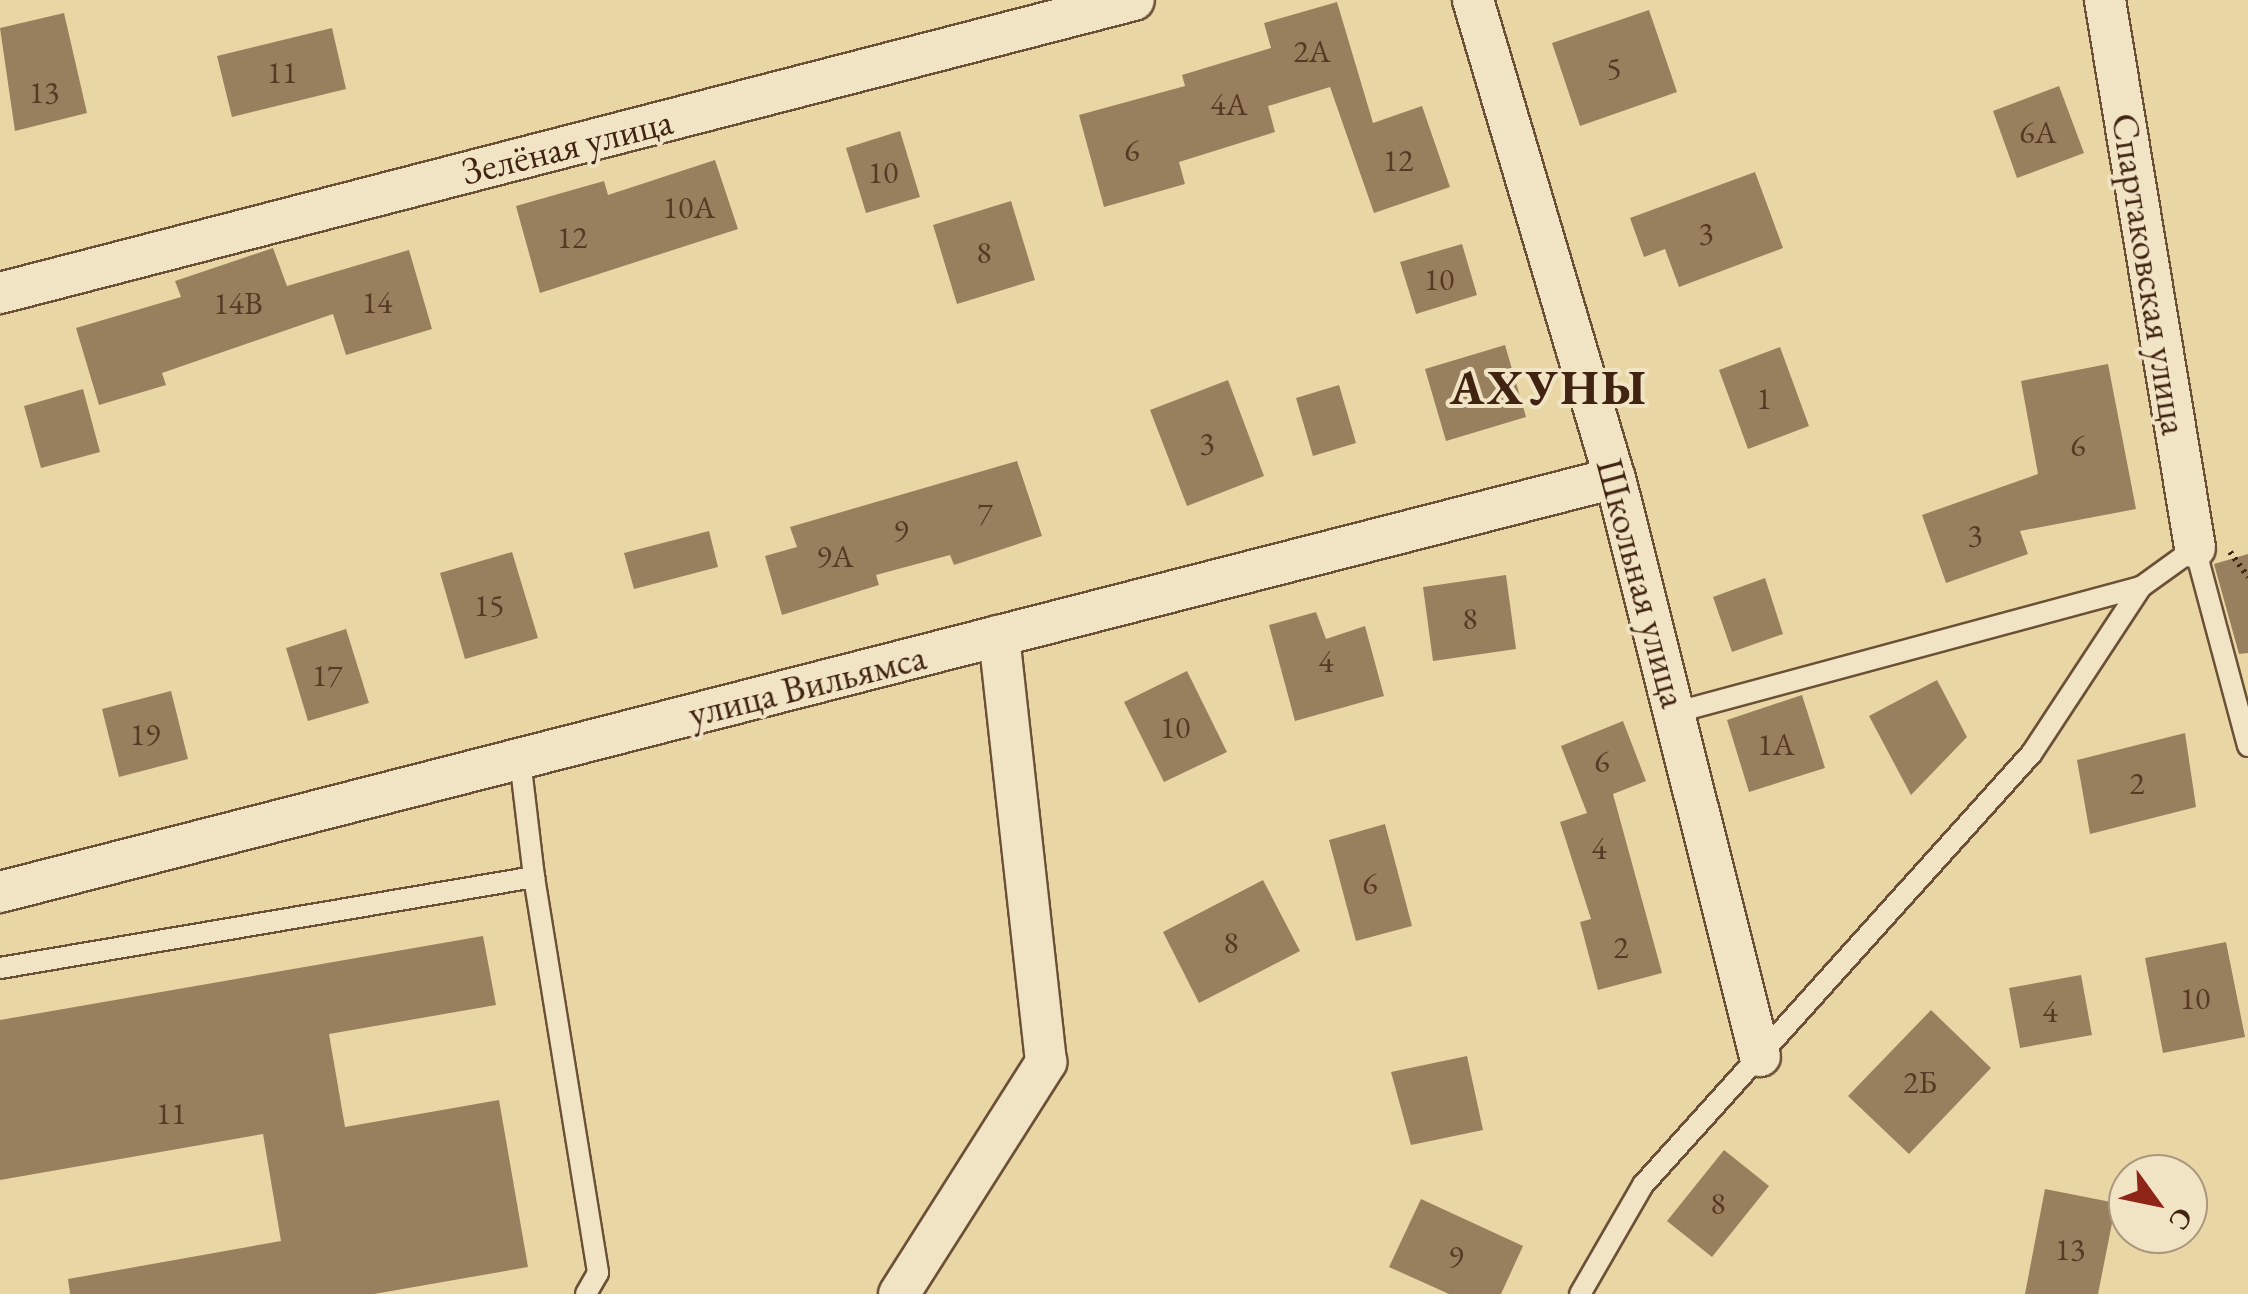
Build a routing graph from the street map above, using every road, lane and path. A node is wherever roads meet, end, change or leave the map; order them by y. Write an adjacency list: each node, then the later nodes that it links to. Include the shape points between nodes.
1 (1134, 0): 4 (street, Зелёная улица)
2 (1474, 0): 5 (street, Школьная улица)
3 (2105, 0): 6 (street, Спартаковская улица)
4 (0, 293)
5 (1615, 478): 8 (street, улица Вильямса); 9 (street, Школьная улица)
6 (2194, 548): 7 (lane); 10 (lane)
7 (2141, 587): 9 (lane); 15 (lane, via 2032,754)
8 (999, 636): 11 (street, улица Вильямса); 17 (street, via 1046,1062)
9 (1677, 712): 15 (street, Школьная улица)
10 (2248, 746)
11 (520, 758): 12 (lane); 13 (street, улица Вильямса)
12 (534, 876): 14 (lane); 16 (lane, via 598,1274)
13 (0, 892)
14 (0, 968)
15 (1760, 1056): 18 (lane, via 1643,1185)
16 (586, 1294)
17 (899, 1294)
18 (1580, 1294)

